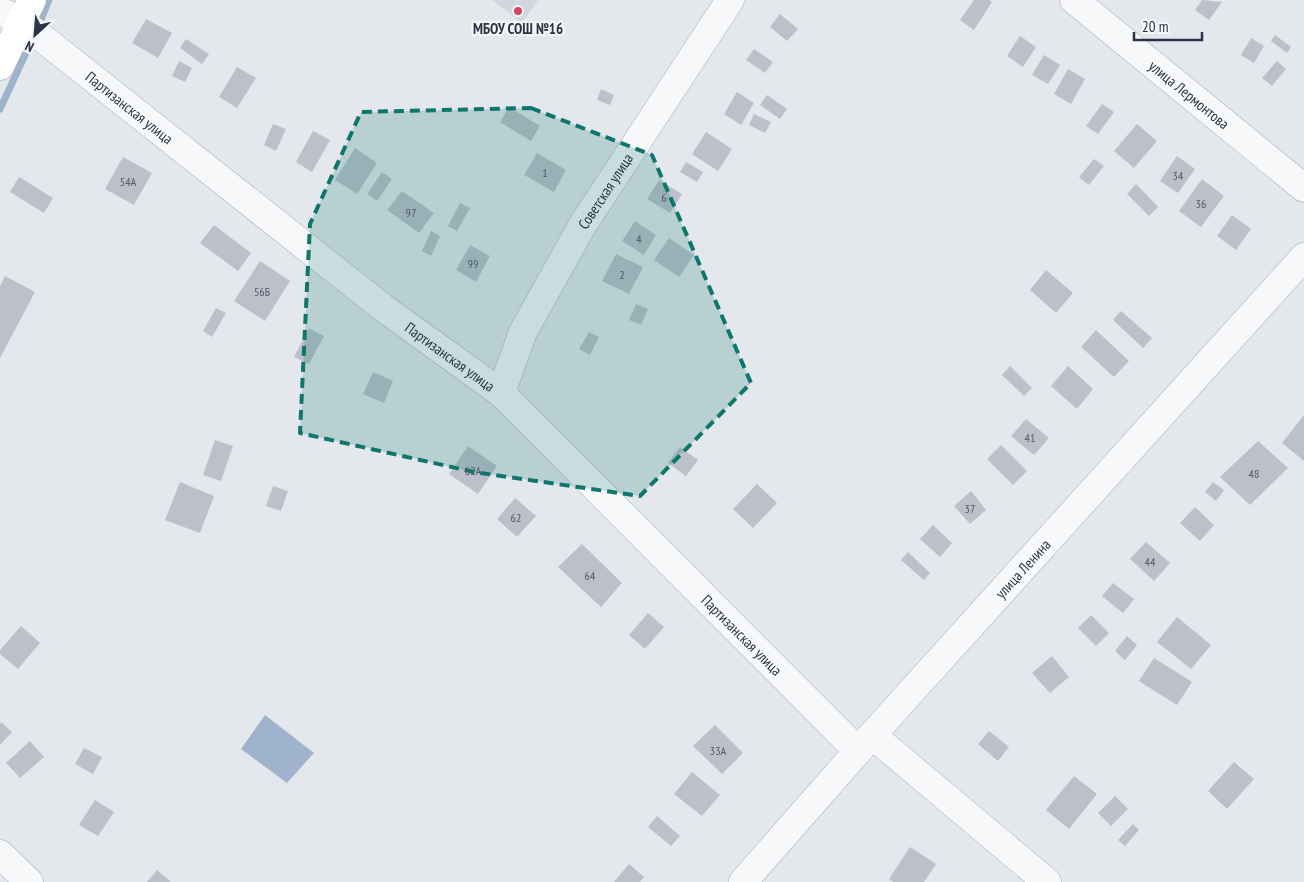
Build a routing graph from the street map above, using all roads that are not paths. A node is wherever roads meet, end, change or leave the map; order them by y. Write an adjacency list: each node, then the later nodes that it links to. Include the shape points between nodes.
1 (730, 0): 7 (street, Советская улица, via 582,226 523,332)
2 (1074, 0): 5 (street, улица Лермонтова)
3 (18, 11): 4 (main road); 7 (street, Партизанская улица, via 382,307)
4 (0, 66)
5 (1304, 188)
6 (1304, 257): 8 (street, улица Ленина)
7 (500, 393): 8 (street, Партизанская улица)
8 (865, 743): 11 (street, улица Ленина); 12 (street, Партизанская улица)
9 (0, 854): 10 (street)
10 (29, 882)
11 (743, 882)
12 (1046, 882)

